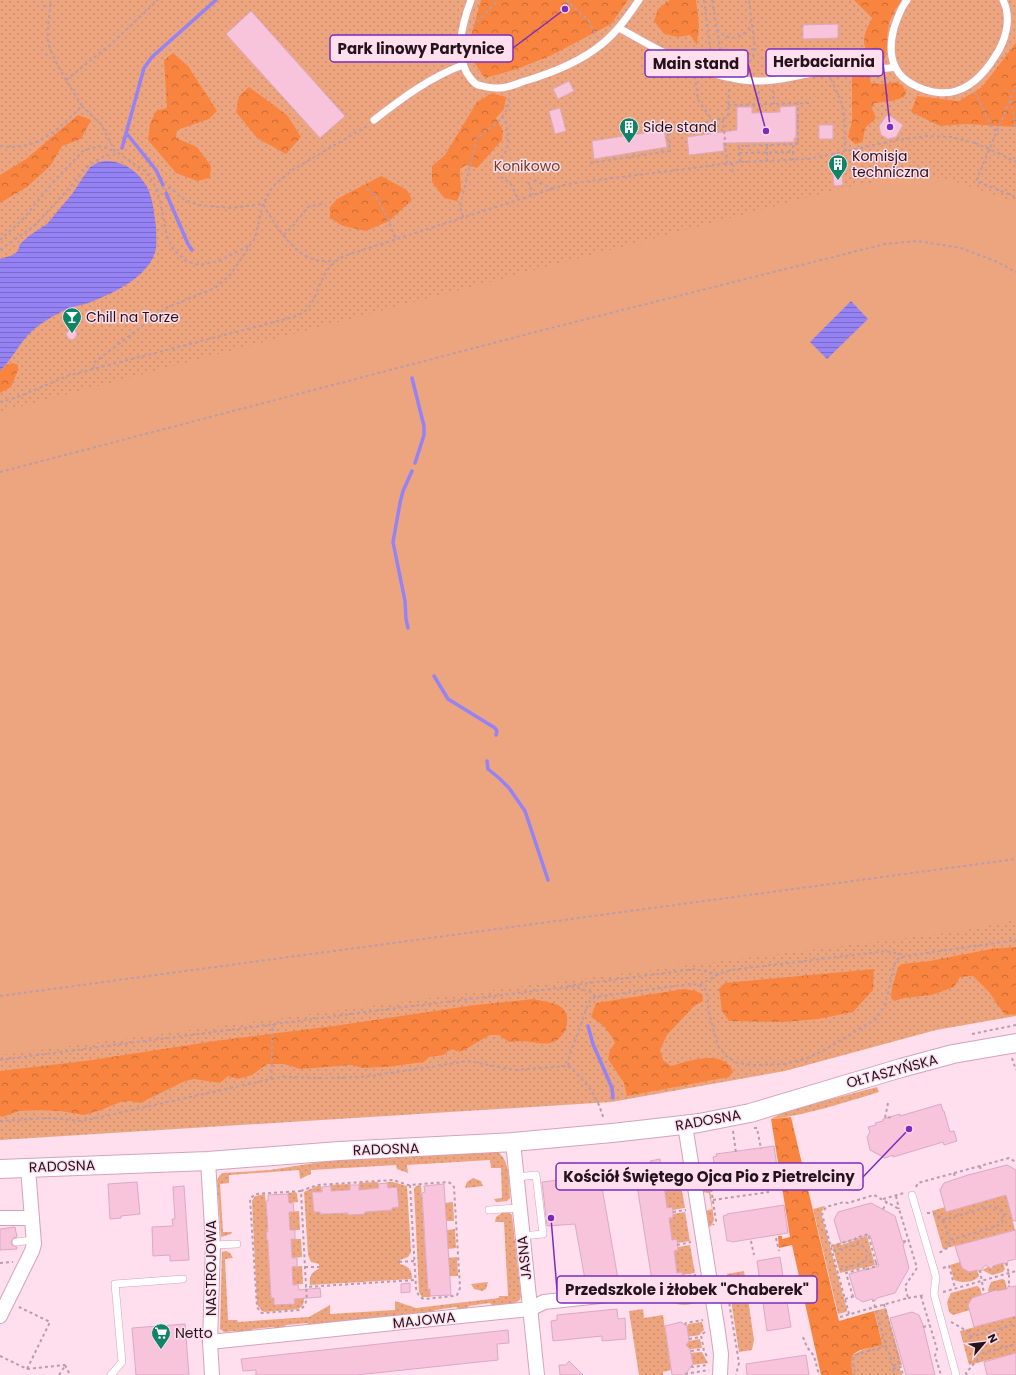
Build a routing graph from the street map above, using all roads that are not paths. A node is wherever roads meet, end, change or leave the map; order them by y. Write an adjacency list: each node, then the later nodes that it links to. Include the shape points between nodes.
1 (471, 0): 6 (lane, via 460,46)
2 (639, 0): 5 (lane)
3 (907, 0): 7 (lane, via 896,22 891,41 891,56)
4 (1003, 0): 7 (lane, via 1007,16 1007,30 1003,43 978,79 971,84 957,91 932,92 906,81)
5 (620, 28): 6 (lane, via 602,45 572,64 508,87 496,88 476,84); 7 (lane, via 694,67 759,82 830,72)
6 (463, 65): 8 (lane, via 400,100)
7 (895, 67)
8 (374, 120)
9 (1015, 1047): 10 (street, OŁTASZYŃSKA, via 946,1056)
10 (769, 1107): 11 (street, RADOSNA)
11 (685, 1125): 12 (street, RADOSNA); 32 (street, via 721,1354)
12 (512, 1142): 13 (street, RADOSNA, via 331,1151); 16 (street, JASNA)
13 (208, 1161): 14 (street, RADOSNA); 26 (street, NASTROJOWA)
14 (28, 1168): 15 (street, RADOSNA); 21 (street)
15 (0, 1169)
16 (516, 1177): 18 (street, JASNA); 22 (lane, via 536,1175 543,1234)
17 (911, 1192): 36 (lane, via 936,1277 934,1294)
18 (519, 1208): 19 (lane); 22 (street, JASNA)
19 (489, 1210)
20 (0, 1218): 21 (street)
21 (32, 1218): 23 (street)
22 (522, 1236): 29 (street, JASNA)
23 (34, 1240): 24 (lane); 30 (street, via 32,1251)
24 (16, 1242)
25 (237, 1244): 26 (lane)
26 (213, 1245): 31 (street, NASTROJOWA)
27 (182, 1279): 33 (lane, via 115,1284 122,1362)
28 (637, 1292): 29 (street, MAJOWA, via 544,1302)
29 (530, 1309): 31 (street, MAJOWA); 35 (street, JASNA)
30 (0, 1316)
31 (210, 1342): 34 (street, NASTROJOWA)
32 (715, 1373)
33 (112, 1375)
34 (212, 1375)
35 (537, 1375)
36 (956, 1375)

